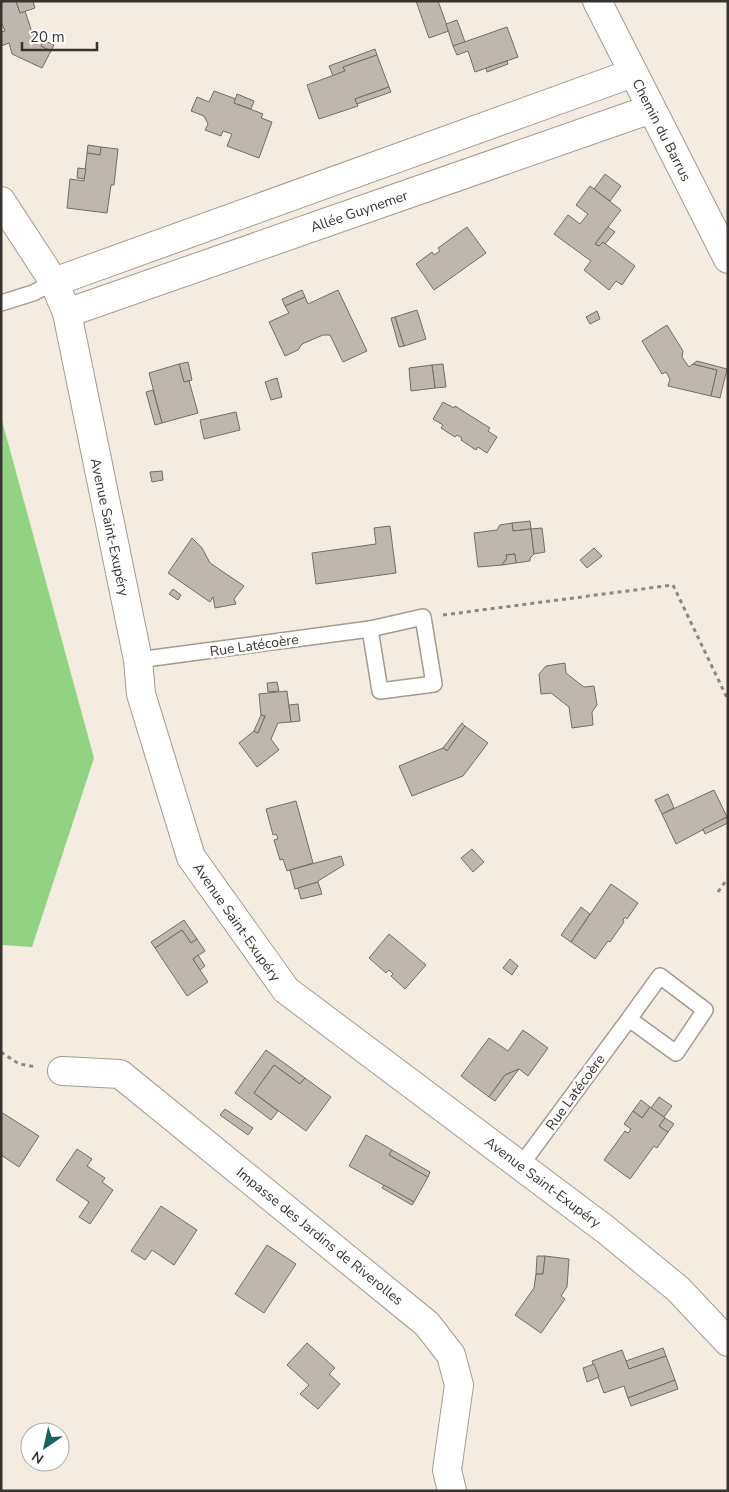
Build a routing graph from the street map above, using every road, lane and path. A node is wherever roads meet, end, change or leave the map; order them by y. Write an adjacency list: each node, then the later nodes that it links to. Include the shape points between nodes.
1 (597, 1): 2 (street, Chemin du Barrus)
2 (633, 72): 3 (street, Chemin du Barrus); 6 (street)
3 (651, 109): 5 (street, Chemin du Barrus); 8 (street, Allée Guynemer)
4 (1, 201): 6 (street, Avenue Saint-Exupéry)
5 (728, 259)
6 (54, 282): 7 (lane, via 33,294); 8 (street, Avenue Saint-Exupéry)
7 (1, 303)
8 (67, 313): 11 (street, Avenue Saint-Exupéry)
9 (423, 617): 10 (lane, Rue Latécoère); 10 (lane, via 434,684 380,691); 12 (path, via 673,585)
10 (370, 629): 11 (lane, Rue Latécoère)
11 (138, 660): 18 (street, Avenue Saint-Exupéry, via 141,694 191,857 286,990)
12 (728, 700)
13 (728, 878): 14 (path)
14 (718, 892)
15 (629, 1019): 15 (lane, Rue Latécoère, via 660,976 705,1010 676,1053); 18 (lane, Rue Latécoère)
16 (1, 1052): 17 (path, via 19,1064)
17 (62, 1071): 20 (street, Impasse des Jardins de Riverolles, via 120,1074 427,1324 451,1355 460,1385 447,1470)
18 (521, 1165): 19 (street, Avenue Saint-Exupéry, via 678,1289)
19 (728, 1342)
20 (452, 1491)

